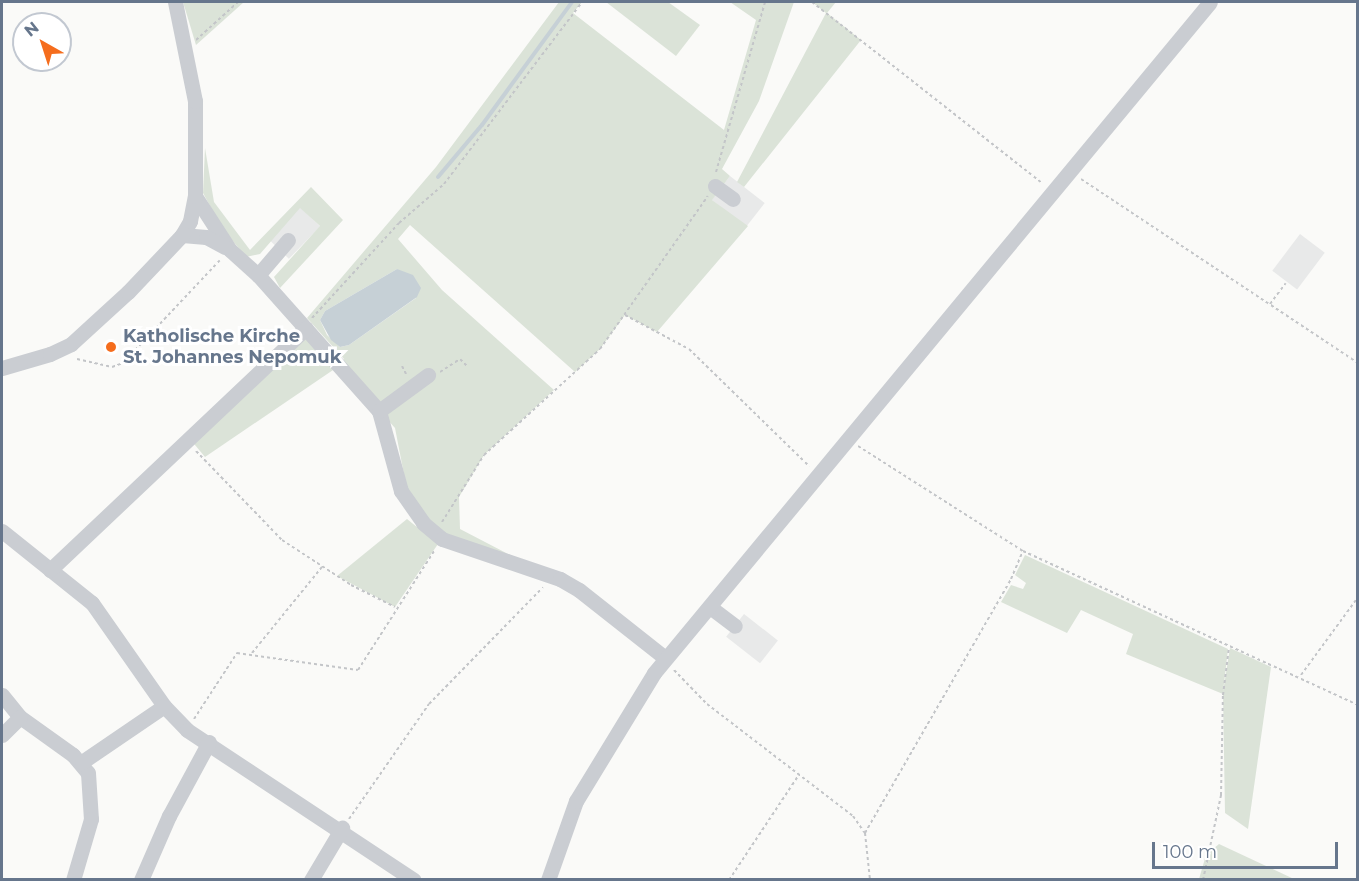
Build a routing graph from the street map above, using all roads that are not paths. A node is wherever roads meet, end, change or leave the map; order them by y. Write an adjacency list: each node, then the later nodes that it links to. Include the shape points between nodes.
1 (175, 2): 4 (street, via 186,48 197,137)
2 (1210, 2): 16 (street)
3 (715, 186): 5 (street)
4 (195, 196): 6 (street, via 190,221); 8 (street)
5 (733, 199)
6 (182, 235): 8 (street, via 206,237); 11 (street, via 71,344)
7 (288, 240): 9 (street)
8 (230, 250): 9 (street)
9 (258, 275): 10 (street)
10 (305, 327): 13 (street); 15 (street)
11 (2, 368)
12 (428, 375): 13 (street)
13 (380, 411): 18 (street, via 401,491 413,514 439,536 550,576 587,596)
14 (2, 531): 15 (street)
15 (50, 570): 20 (street, via 92,603)
16 (710, 607): 17 (street); 18 (street)
17 (735, 626)
18 (665, 658): 30 (street, via 576,801)
19 (2, 695): 21 (street)
20 (164, 706): 23 (street, via 188,730); 24 (street)
21 (20, 717): 22 (street); 24 (street)
22 (2, 735)
23 (213, 745): 25 (street); 27 (street)
24 (82, 762): 26 (street, via 91,782 91,819)
25 (342, 828): 28 (street); 29 (street)
26 (73, 879)
27 (141, 879)
28 (311, 879)
29 (414, 879)
30 (548, 879)

